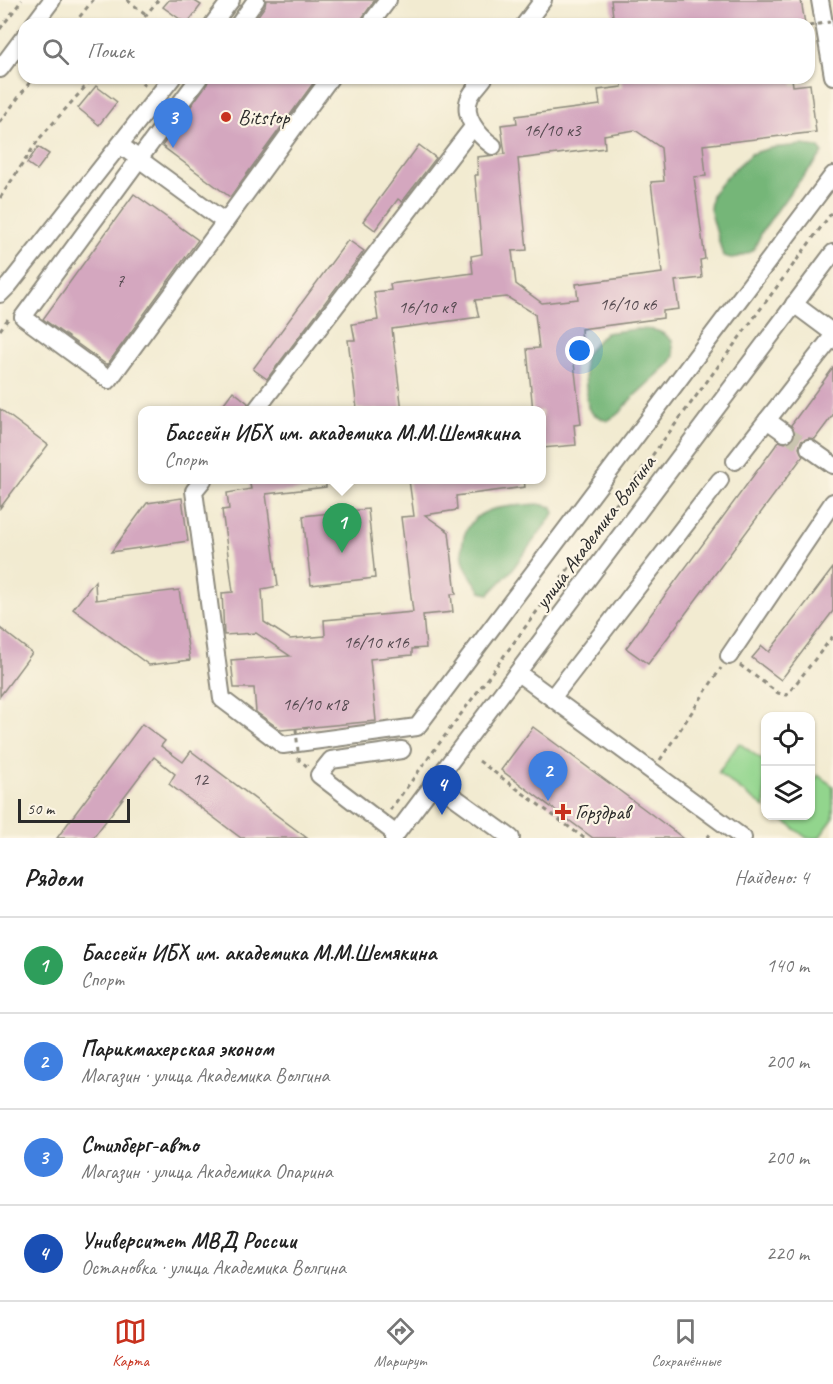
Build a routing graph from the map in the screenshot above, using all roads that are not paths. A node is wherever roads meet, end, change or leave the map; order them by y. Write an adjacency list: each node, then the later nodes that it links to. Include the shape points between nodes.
1 (52, 0): 7 (street)
2 (231, 0): 8 (street)
3 (256, 0): 9 (street)
4 (388, 0): 10 (street)
5 (543, 0): 11 (street)
6 (820, 0): 14 (street)
7 (38, 18)
8 (218, 18)
9 (242, 18)
10 (374, 18)
11 (530, 18)
12 (18, 45): 13 (street)
13 (0, 69)
14 (833, 76)
15 (167, 84): 20 (street)
16 (195, 84): 22 (street)
17 (326, 84): 24 (street)
18 (480, 84): 19 (street, via 469,98)
19 (473, 127): 21 (street); 29 (street)
20 (120, 145): 22 (street); 26 (street)
21 (493, 146)
22 (139, 159): 24 (street); 24 (street, via 24,317 109,380)
23 (833, 175): 36 (street, via 417,728 283,746 222,699 194,491)
24 (225, 222)
25 (833, 253): 27 (street, улица Академика Волгина)
26 (0, 294)
27 (794, 304): 28 (street); 39 (street, улица Академика Волгина)
28 (833, 335): 30 (street)
29 (260, 406)
30 (767, 420): 31 (street); 33 (street)
31 (785, 432)
32 (808, 448): 34 (street)
33 (735, 461)
34 (833, 465)
35 (720, 480): 40 (street)
36 (200, 484)
37 (833, 502): 38 (street)
38 (729, 656)
39 (518, 673): 40 (street); 42 (street, улица Академика Волгина)
40 (552, 698): 45 (street)
41 (402, 750): 43 (street, via 331,760 319,775)
42 (435, 783): 43 (street, улица Академика Волгина); 44 (street)
43 (395, 836)
44 (511, 838)
45 (743, 838)

